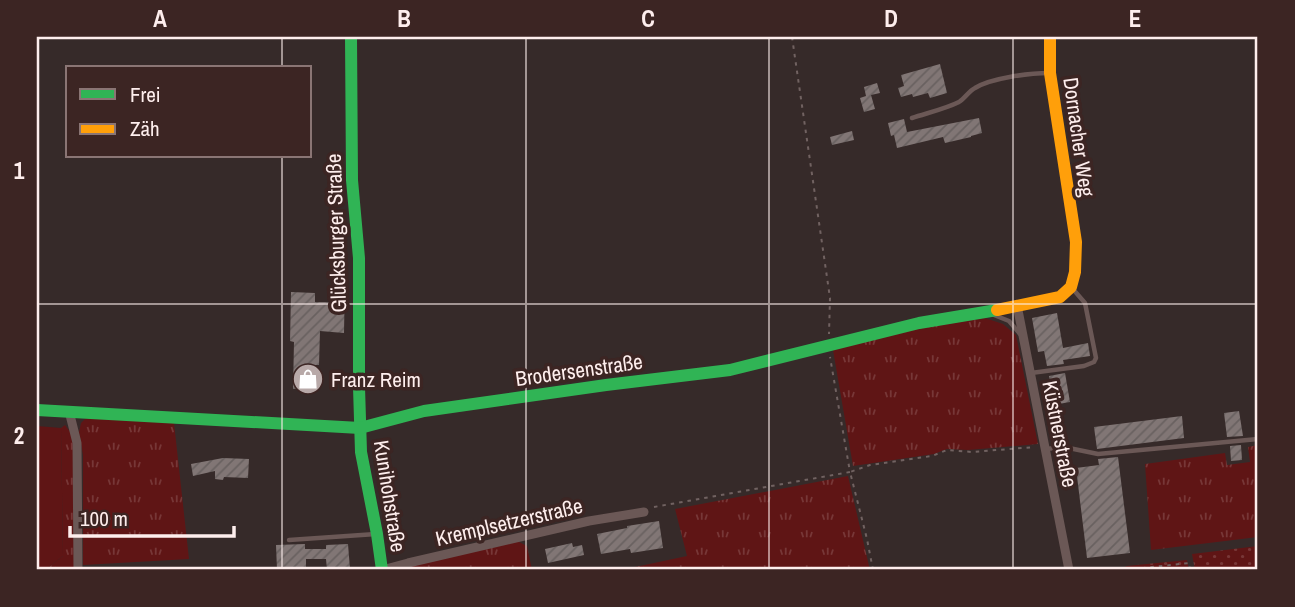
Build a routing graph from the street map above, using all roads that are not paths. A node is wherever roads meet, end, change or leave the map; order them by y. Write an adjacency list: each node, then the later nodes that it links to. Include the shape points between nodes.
1 (351, 37): 12 (street, Glücksburger Straße)
2 (1050, 37): 3 (street, Dornacher Weg)
3 (1050, 73): 4 (lane, via 977,86 954,104); 5 (street, Dornacher Weg, via 1076,242)
4 (912, 118)
5 (1071, 287): 6 (street, Brodersenstraße, via 1060,297); 9 (lane, via 1085,303 1096,358 1084,366)
6 (1017, 305): 7 (street, Brodersenstraße); 8 (street, Küstnerstraße)
7 (987, 312): 8 (lane, via 1009,321); 12 (street, Brodersenstraße, via 861,336 730,370 424,411)
8 (1023, 337): 9 (street, Küstnerstraße)
9 (1030, 373): 14 (street, Küstnerstraße)
10 (37, 410): 11 (street, Brodersenstraße)
11 (69, 411): 12 (street, Brodersenstraße); 18 (street, via 77,443)
12 (360, 428): 16 (street, Kunihohstraße)
13 (1258, 439): 14 (lane, via 1107,453 1064,447)
14 (1045, 450): 20 (street, Küstnerstraße)
15 (644, 512): 19 (street, Kremplsetzerstraße)
16 (377, 534): 17 (lane); 19 (street, Kunihohstraße)
17 (289, 540)
18 (78, 570)
19 (382, 570)
20 (1069, 570)

